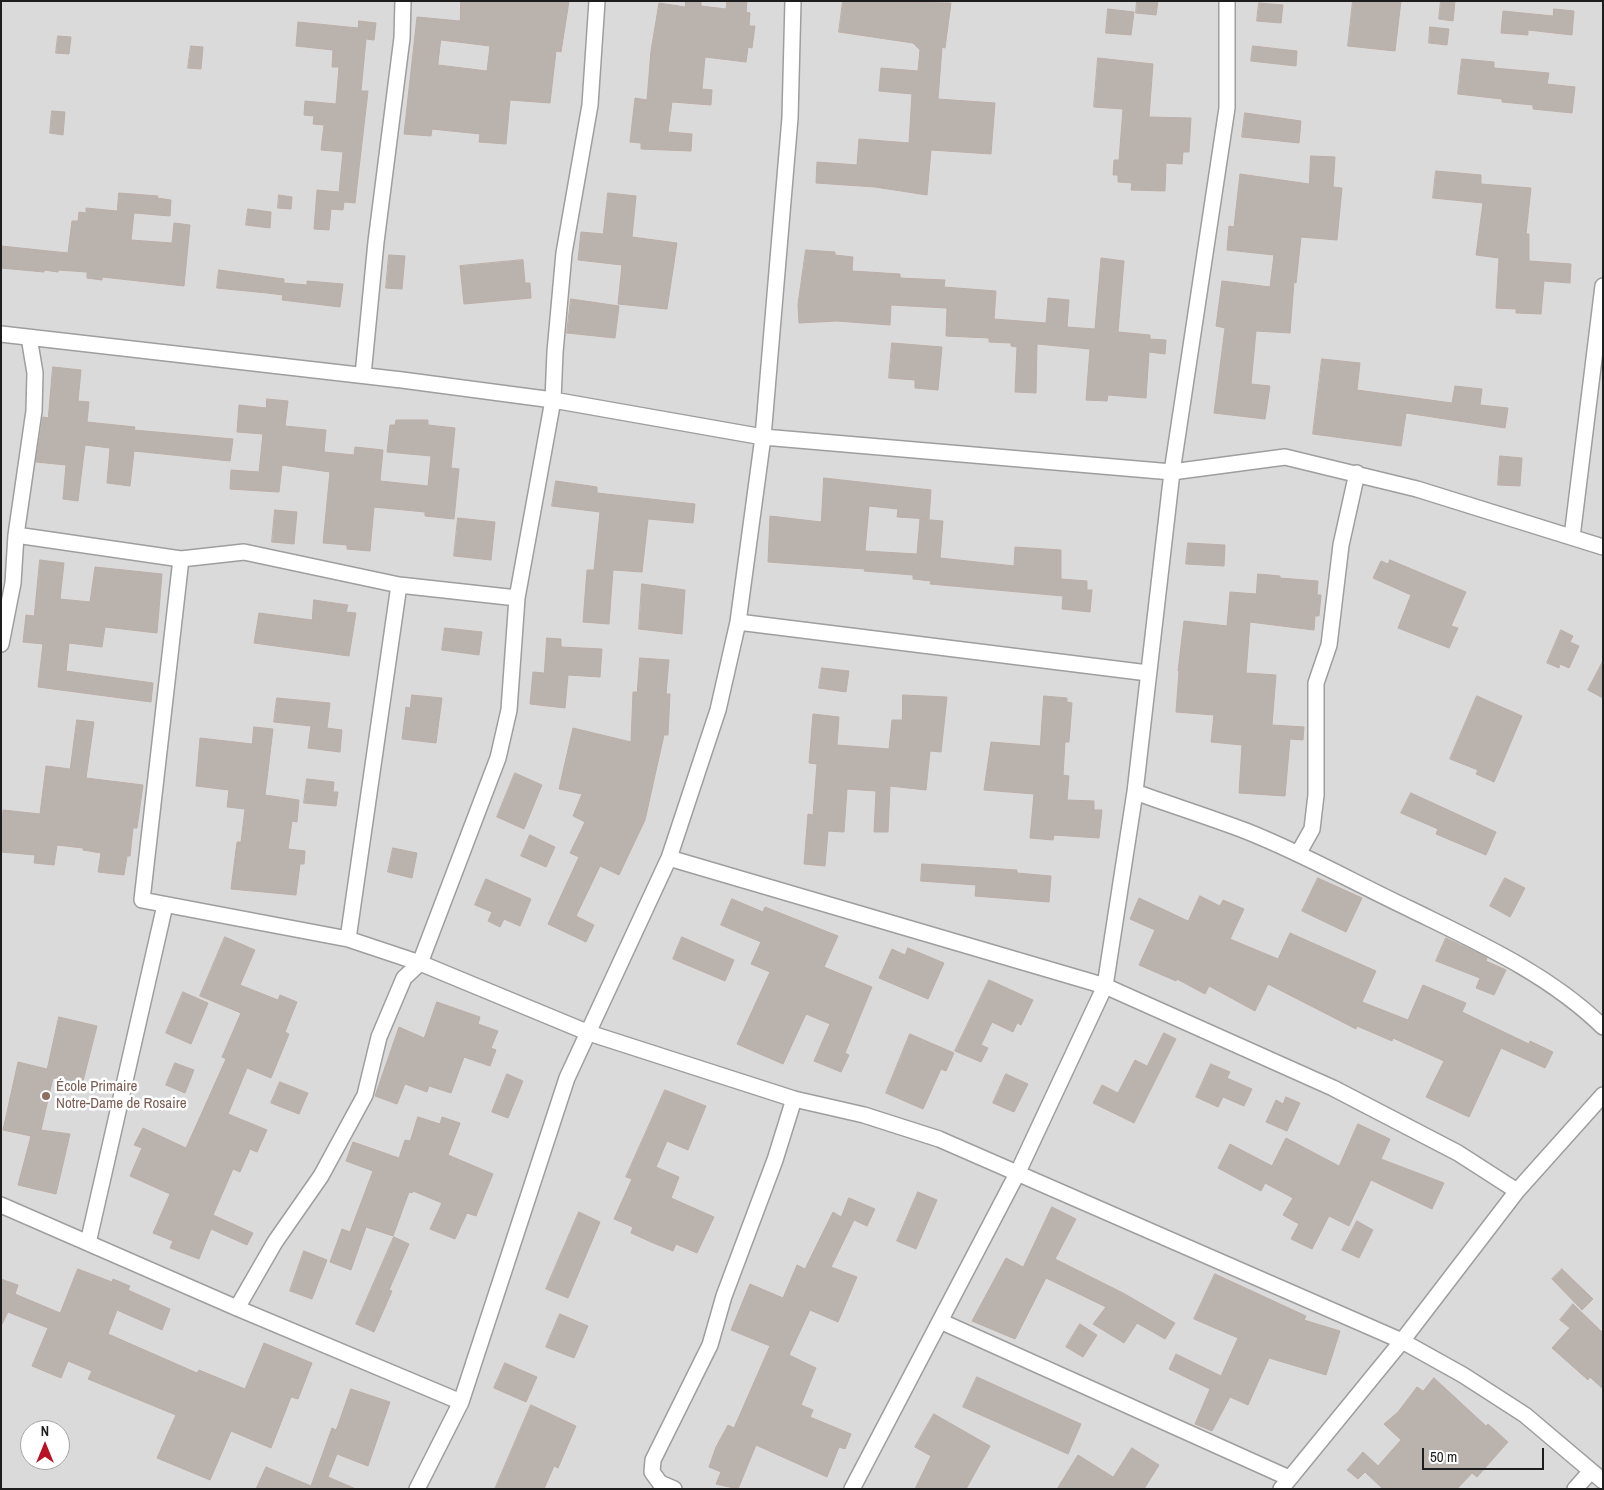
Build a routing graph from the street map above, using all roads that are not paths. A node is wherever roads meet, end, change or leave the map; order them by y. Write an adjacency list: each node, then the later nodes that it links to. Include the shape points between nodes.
1 (403, 1): 8 (street, via 402,38)
2 (597, 1): 10 (street, via 590,104 564,252)
3 (793, 1): 11 (street, via 790,118)
4 (1228, 1): 12 (street, via 1227,108)
5 (1603, 286): 9 (street)
6 (1, 334): 7 (street)
7 (29, 337): 8 (street); 14 (street, via 35,373 34,411)
8 (363, 376): 10 (street)
9 (1596, 395): 15 (street)
10 (553, 400): 11 (street); 19 (street)
11 (763, 437): 12 (street); 20 (street)
12 (1172, 472): 13 (street, via 1285,457); 22 (street)
13 (1357, 473): 15 (street); 24 (street, via 1341,545 1330,645 1316,683 1316,796 1312,829)
14 (16, 535): 17 (street); 21 (street, via 13,583)
15 (1572, 537): 16 (street)
16 (1603, 548)
17 (181, 559): 18 (street, via 244,552); 26 (street, via 142,900)
18 (399, 585): 19 (street); 27 (street)
19 (517, 598): 28 (street, via 509,710 498,758)
20 (738, 622): 22 (street); 25 (street, via 718,710)
21 (1, 644)
22 (1148, 672): 23 (street)
23 (1135, 792): 24 (street, via 1245,831); 29 (street)
24 (1298, 854): 30 (street, via 1542,978 1583,1007)
25 (668, 858): 29 (street); 31 (street)
26 (166, 905): 27 (street); 37 (street)
27 (348, 939): 28 (street)
28 (420, 963): 31 (street); 38 (street, via 404,978 379,1037 365,1095 322,1176 274,1242)
29 (1104, 986): 34 (street); 35 (street, via 1333,1088 1449,1149)
30 (1603, 1027)
31 (589, 1033): 33 (street); 41 (street, via 567,1078)
32 (1603, 1095): 35 (street)
33 (794, 1099): 34 (street, via 864,1115 939,1139); 46 (street, via 775,1160 724,1296 710,1345 653,1460 652,1472 660,1484)
34 (1018, 1172): 39 (street); 40 (street)
35 (1517, 1191): 40 (street)
36 (1, 1205): 37 (street)
37 (88, 1243): 38 (street)
38 (237, 1308): 41 (street)
39 (940, 1321): 44 (street); 47 (street)
40 (1402, 1342): 42 (street, via 1525,1415); 44 (street)
41 (462, 1402): 45 (street)
42 (1591, 1471): 43 (street); 48 (street)
43 (1603, 1481)
44 (1285, 1484)
45 (417, 1489)
46 (674, 1489)
47 (852, 1489)
48 (1575, 1489)

